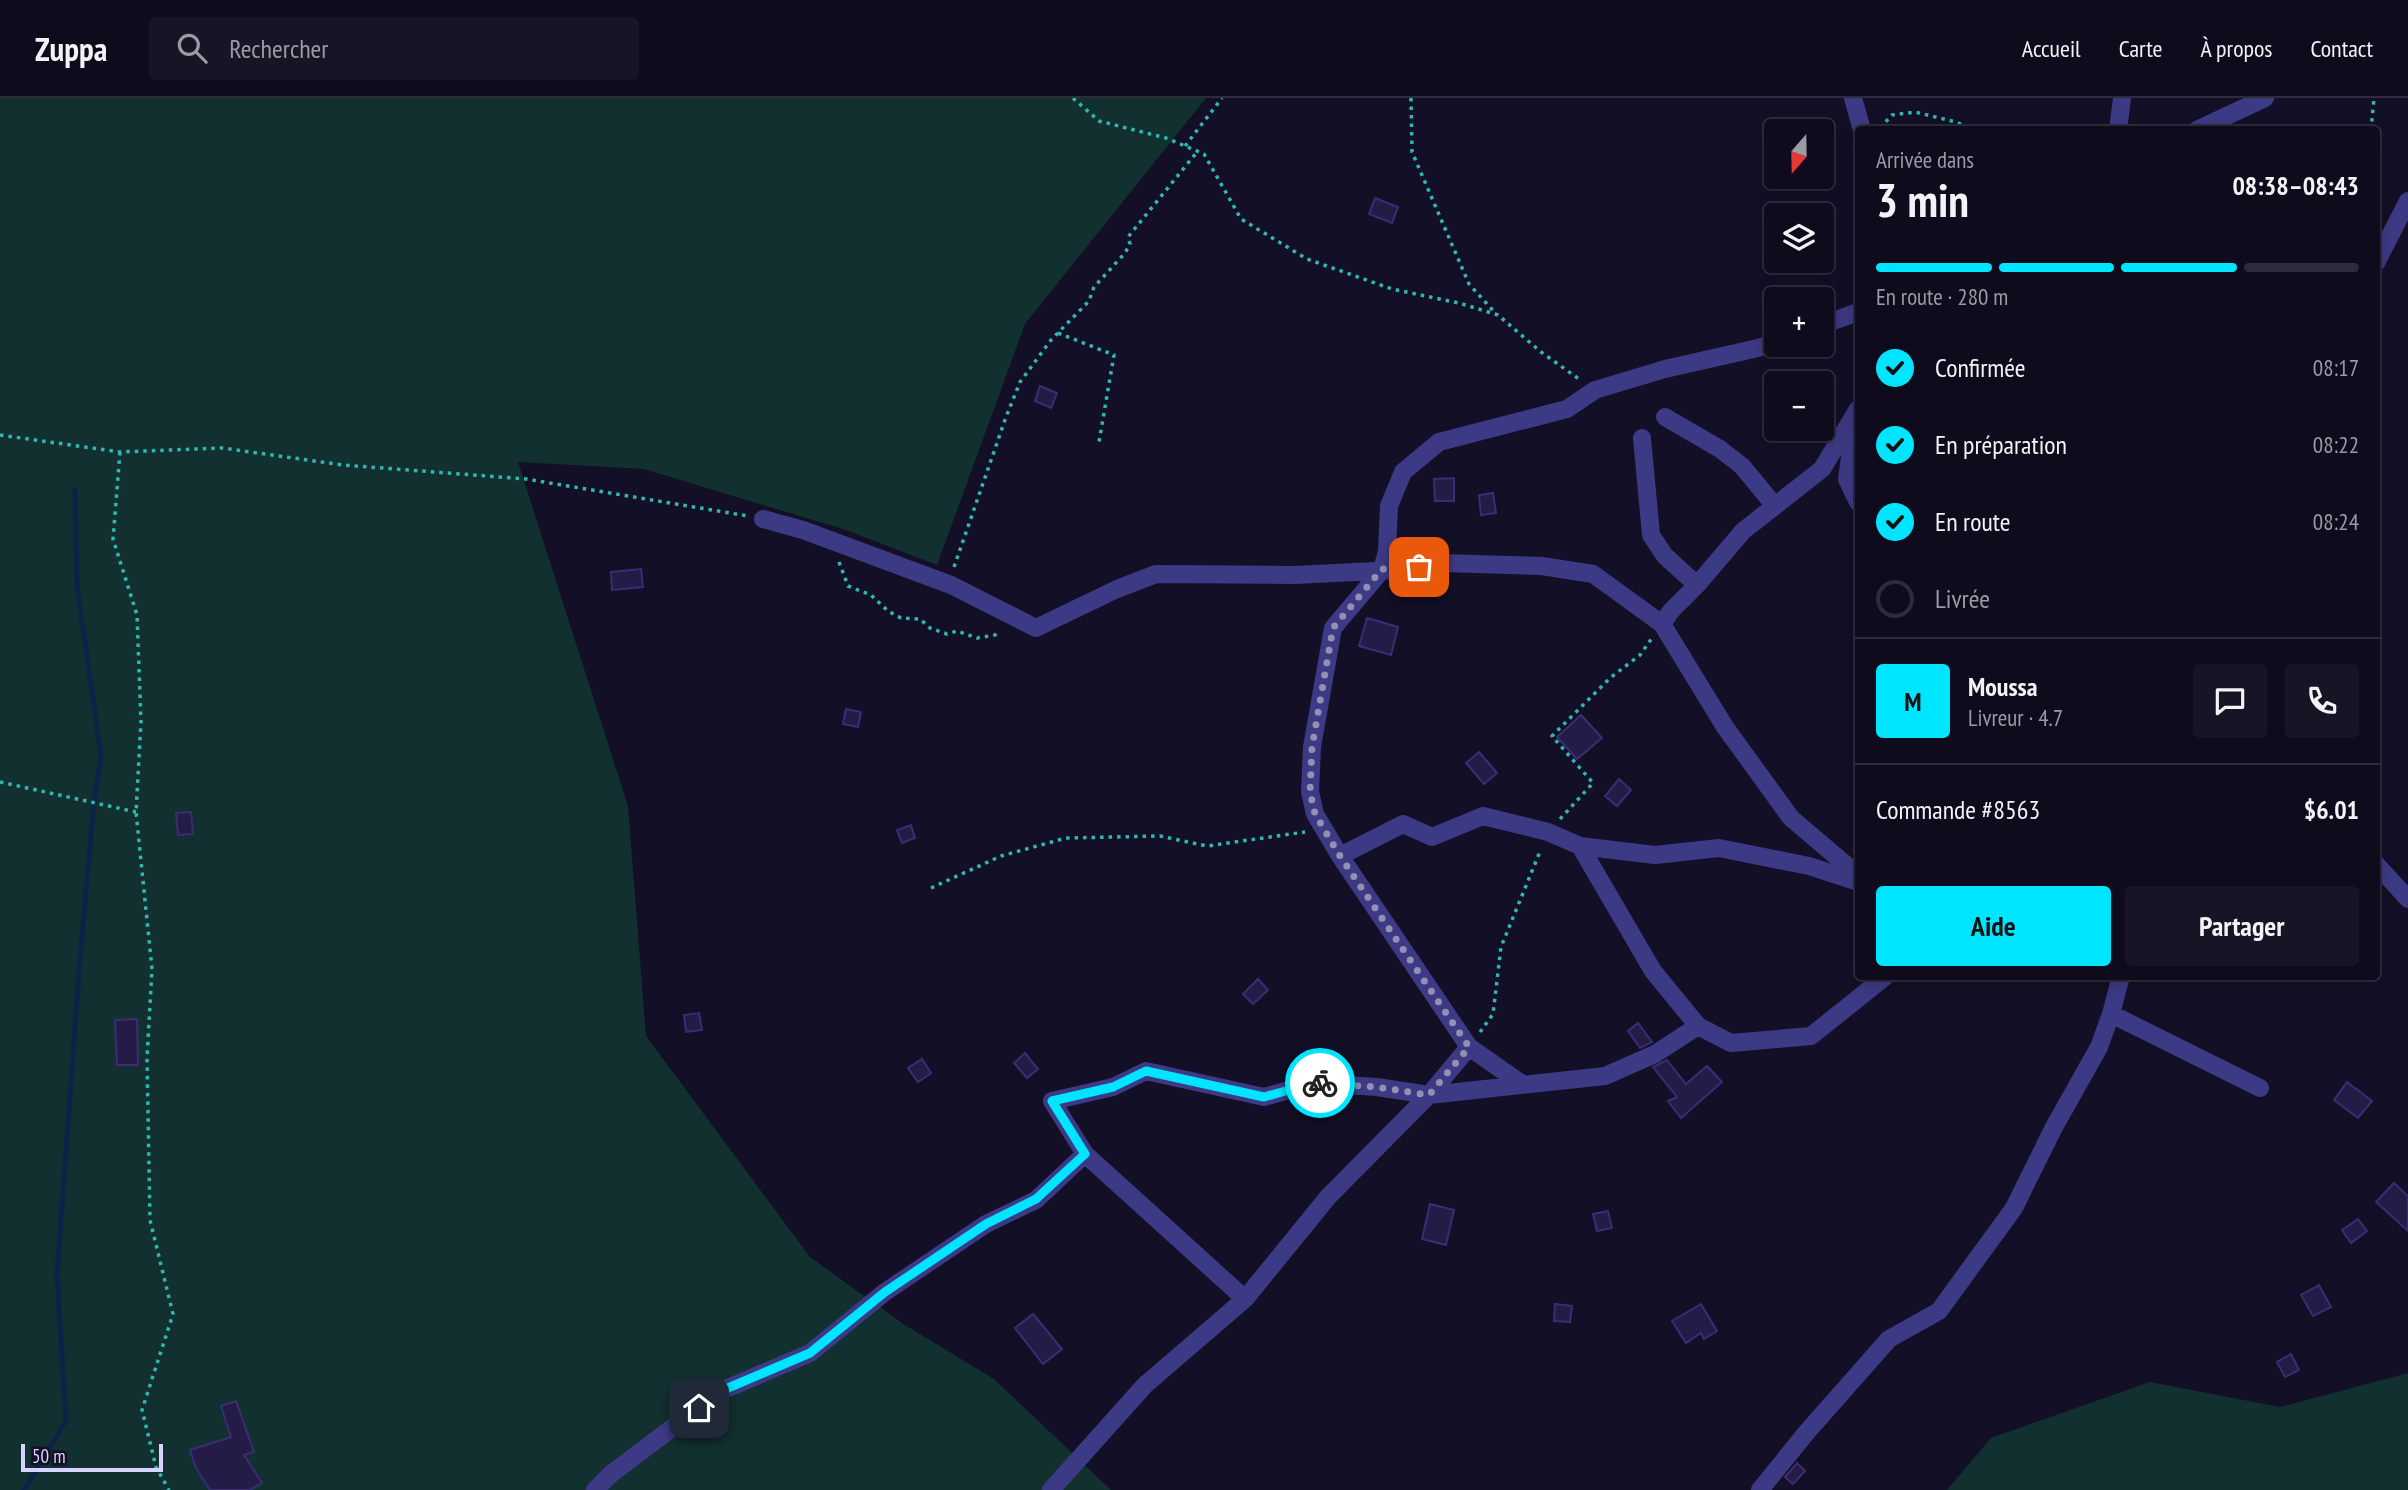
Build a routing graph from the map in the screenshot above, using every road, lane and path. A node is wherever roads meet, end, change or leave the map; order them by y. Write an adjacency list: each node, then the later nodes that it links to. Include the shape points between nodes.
1 (1073, 98): 14 (path, via 1098,121)
2 (1222, 98): 14 (path)
3 (1410, 98): 19 (path, via 1412,152 1469,284)
4 (1853, 98): 8 (street)
5 (2122, 98): 11 (street)
6 (2264, 98): 12 (street)
7 (2374, 98): 13 (path)
8 (1861, 126)
9 (1882, 126): 10 (path, via 1892,115 1915,111)
10 (1965, 126)
11 (2118, 126)
12 (2205, 126)
13 (2371, 126)
14 (1184, 146): 15 (path)
15 (1197, 152): 19 (path, via 1204,155 1241,219 1307,258 1392,289); 21 (path, via 1128,237 1125,253)
16 (2408, 201): 17 (street)
17 (2380, 255)
18 (1855, 313): 20 (street)
19 (1498, 315): 23 (path)
20 (1834, 321)
21 (1058, 333): 29 (path, via 1114,355); 36 (path, via 1020,382 952,573)
22 (1764, 346): 23 (street)
23 (1595, 390): 35 (street, via 1567,409 1439,442 1403,472 1389,506)
24 (1665, 416): 32 (street, via 1742,466)
25 (1855, 416): 32 (street, via 1822,469)
26 (1855, 426): 31 (street, via 1847,479)
27 (0, 435): 30 (path)
28 (1642, 438): 37 (street, via 1651,535 1665,556)
29 (1099, 442)
30 (120, 452): 33 (path, via 222,448 344,465 526,479); 41 (path, via 113,538 137,615 141,722)
31 (1855, 496)
32 (1774, 505): 37 (street, via 1743,531)
33 (763, 519): 34 (street)
34 (823, 538): 36 (street); 38 (path, via 848,586 871,595 901,618 920,619 947,634 957,631 977,638 1022,629)
35 (1382, 569): 38 (street, via 1295,575 1156,574 1036,628); 39 (street, via 1443,563 1542,566 1593,573); 42 (street, via 1333,628 1312,747 1310,792)
36 (943, 582): 38 (street)
37 (1697, 585): 39 (street)
38 (1027, 623)
39 (1662, 624): 46 (street, via 1726,727 1791,818)
40 (0, 782): 41 (path)
41 (136, 812): 60 (path, via 152,969 150,1220 173,1314 142,1410 156,1467)
42 (1324, 830): 44 (street); 48 (path, via 1208,846 1160,836 1066,838 1001,856)
43 (1580, 846): 44 (street, via 1548,832 1483,816 1432,837 1403,824); 47 (street, via 1655,855 1719,848 1809,866); 53 (street, via 1653,971)
44 (1340, 856): 54 (street)
45 (2380, 868): 49 (street)
46 (1855, 872)
47 (1855, 881)
48 (931, 888)
49 (2408, 899)
50 (1881, 980): 53 (street, via 1811,1035 1731,1043)
51 (2120, 980): 52 (street)
52 (2111, 1014): 56 (street); 63 (street, via 2099,1047 2014,1208 1939,1311 1889,1339)
53 (1698, 1026): 55 (street, via 1655,1054 1605,1076)
54 (1469, 1047): 55 (street); 57 (street)
55 (1522, 1084): 57 (street)
56 (2260, 1088)
57 (1429, 1095): 58 (street, via 1314,1083 1264,1097 1146,1071 1113,1087 1052,1101); 59 (street, via 1328,1197)
58 (1085, 1154): 59 (street); 61 (street, via 1036,1199 986,1224 885,1292 810,1353 721,1391)
59 (1245, 1299): 62 (street, via 1145,1385)
60 (169, 1490)
61 (595, 1490)
62 (1051, 1490)
63 (1760, 1490)

